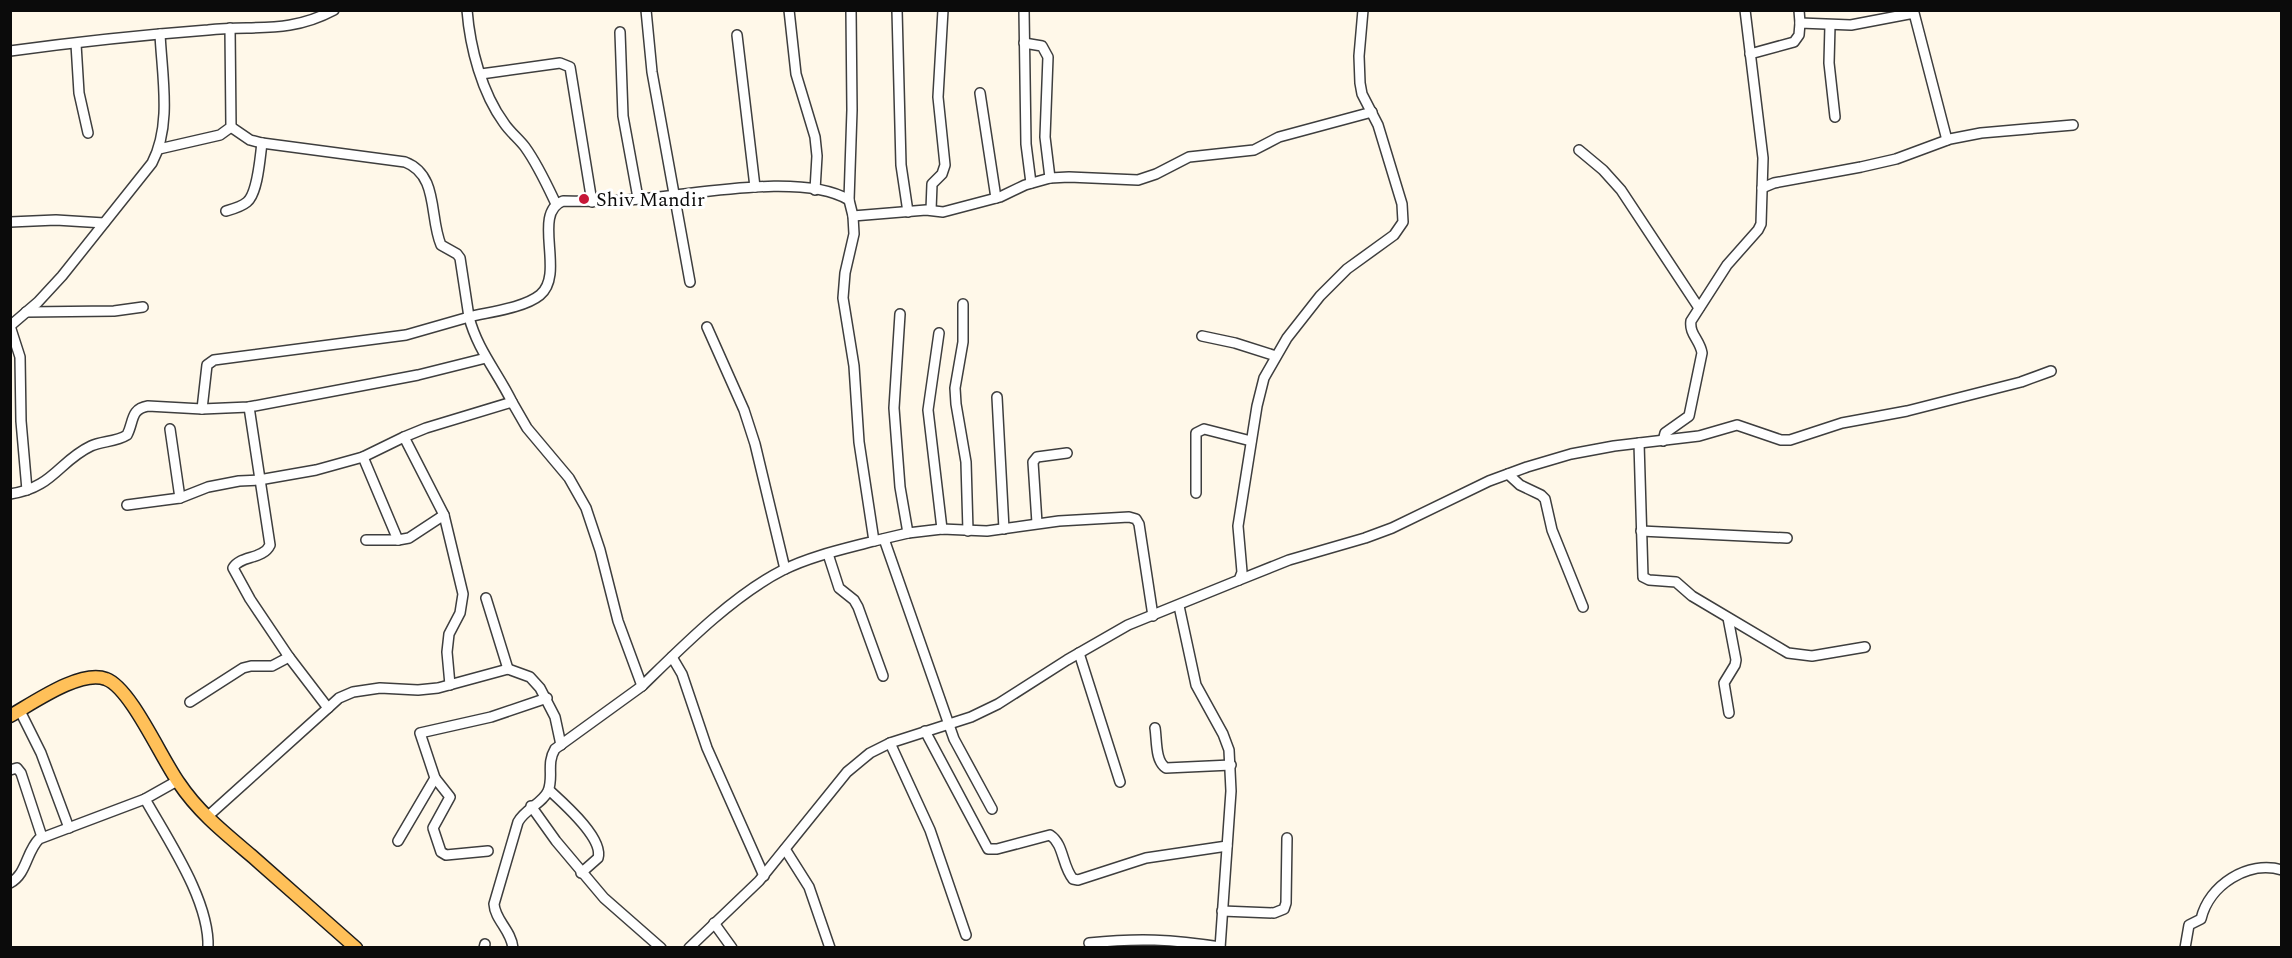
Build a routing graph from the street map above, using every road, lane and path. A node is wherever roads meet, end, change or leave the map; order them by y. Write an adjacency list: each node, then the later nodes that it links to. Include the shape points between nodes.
1 (334, 10): 14 (street, via 275,29)
2 (466, 10): 22 (street)
3 (646, 10): 38 (street, via 652,72)
4 (789, 10): 37 (street, via 796,74 818,156)
5 (851, 10): 41 (street)
6 (897, 10): 46 (street, via 901,165)
7 (943, 10): 44 (street, via 938,98 945,165 932,184)
8 (1024, 10): 18 (street)
9 (1363, 10): 24 (street, via 1359,71 1362,94)
10 (1745, 10): 21 (street)
11 (1799, 10): 12 (street)
12 (1800, 23): 13 (street); 21 (street, via 1794,42)
13 (1830, 25): 25 (street); 29 (street, via 1865,24 1914,13)
14 (230, 28): 16 (street); 27 (street)
15 (620, 32): 39 (street, via 624,116)
16 (160, 34): 19 (street); 31 (street, via 163,115)
17 (737, 35): 35 (street)
18 (1024, 43): 33 (street, via 1042,46 1048,57 1046,136); 34 (street, via 1026,144)
19 (76, 44): 20 (street); 28 (street, via 79,93)
20 (10, 51)
21 (1750, 54): 36 (street, via 1763,158)
22 (481, 74): 42 (street, via 560,63 570,67); 43 (street, via 491,101 531,156)
23 (980, 93): 40 (street)
24 (1372, 112): 33 (street, via 1279,137 1254,150 1189,157 1138,180); 61 (street, via 1402,204 1403,222 1394,235 1347,269 1320,296)
25 (1834, 117)
26 (2073, 125): 29 (street)
27 (231, 127): 30 (street); 31 (street, via 220,135)
28 (88, 132)
29 (1947, 140): 36 (street, via 1873,165)
30 (262, 143): 45 (street, via 250,200); 56 (street, via 416,166 429,187 441,245 460,258)
31 (159, 149): 49 (street, via 152,164)
32 (1580, 150): 53 (street, via 1621,190)
33 (1050, 178): 34 (street)
34 (1031, 183): 40 (street)
35 (755, 187): 37 (street); 38 (street)
36 (1762, 188): 53 (street, via 1758,230 1727,265)
37 (815, 190): 41 (street, via 837,193)
38 (675, 195): 39 (street); 50 (street)
39 (638, 198): 42 (street)
40 (996, 198): 44 (street, via 943,212)
41 (849, 200): 47 (street)
42 (592, 202): 43 (street)
43 (556, 204): 56 (street, via 548,244 552,276 546,290 525,303)
44 (932, 210): 46 (street)
45 (226, 211)
46 (908, 212): 47 (street)
47 (853, 216): 92 (street, via 854,234 843,298 854,366 859,442)
48 (10, 222): 49 (street)
49 (104, 223): 54 (street, via 62,276)
50 (690, 282)
51 (963, 304): 86 (street, via 963,342 955,396 966,462)
52 (143, 307): 54 (street)
53 (1699, 308): 71 (street, via 1690,328 1702,353 1691,410 1685,420 1665,433)
54 (26, 312): 57 (street)
55 (900, 314): 88 (street, via 894,408)
56 (469, 317): 62 (street); 67 (street, via 406,335 214,360 207,365)
57 (10, 326): 77 (street, via 20,357)
58 (707, 327): 94 (street, via 755,444)
59 (939, 333): 84 (street, via 928,410)
60 (1202, 336): 61 (street)
61 (1276, 356): 70 (street, via 1264,378)
62 (486, 358): 65 (street); 66 (street)
63 (2051, 371): 71 (street, via 1907,411 1842,423 1790,440 1737,425)
64 (997, 398): 85 (street)
65 (512, 402): 69 (street); 108 (street, via 527,428 569,478 586,508 618,621)
66 (249, 407): 67 (street); 76 (street)
67 (202, 409): 77 (street, via 141,407 132,416 127,435 92,446 52,477)
68 (170, 429): 80 (street)
69 (405, 437): 74 (street); 82 (street)
70 (1251, 441): 78 (street, via 1204,429 1196,433); 95 (street, via 1238,526 1242,572)
71 (1663, 441): 72 (street)
72 (1639, 443): 75 (street, via 1571,454); 87 (street)
73 (1067, 453): 83 (street, via 1033,462)
74 (363, 457): 76 (street); 91 (street)
75 (1508, 474): 95 (street, via 1392,528); 98 (street, via 1545,499 1552,530)
76 (259, 480): 80 (street, via 208,487); 103 (street, via 270,546 263,554 237,562 233,568)
77 (27, 490): 79 (street)
78 (1196, 493)
79 (10, 494)
80 (180, 498): 81 (street)
81 (127, 506)
82 (444, 515): 91 (street, via 417,534); 107 (street, via 464,594 449,634)
83 (1037, 523): 85 (street); 99 (street, via 1136,519)
84 (942, 529): 86 (street); 88 (street)
85 (1004, 529): 86 (street)
86 (968, 531)
87 (1641, 531): 89 (street); 100 (street, via 1643,577 1676,582)
88 (908, 533): 92 (street)
89 (1787, 538)
90 (366, 540): 91 (street)
91 (398, 540)
92 (879, 540): 93 (street); 114 (street)
93 (828, 554): 94 (street); 106 (street, via 839,588 858,607)
94 (785, 569): 104 (street, via 735,602)
95 (1239, 580): 97 (street)
96 (486, 597): 105 (street)
97 (1179, 606): 99 (street); 119 (street, via 1196,685 1222,734)
98 (1583, 607)
99 (1153, 616): 102 (street, via 1128,625)
100 (1728, 618): 101 (street, via 1799,656); 113 (street, via 1736,660 1724,683)
101 (1865, 647)
102 (1079, 653): 114 (street, via 998,704); 123 (street)
103 (289, 657): 110 (street, via 272,666 243,668); 111 (street)
104 (672, 657): 108 (street); 138 (street)
105 (508, 669): 107 (street); 109 (street, via 530,677)
106 (883, 676)
107 (450, 685): 111 (street, via 418,690 366,689 339,698)
108 (642, 686): 118 (street)
109 (547, 698): 118 (street); 121 (street, via 491,717 420,733)
110 (190, 702)
111 (328, 708): 128 (street)
112 (15, 713): 122 (main road, via 82,679 108,679 130,703); 129 (street, via 44,762)
113 (1729, 713)
114 (949, 725): 116 (street); 127 (street)
115 (1155, 728): 119 (street, via 1160,761 1166,768)
116 (925, 731): 117 (street); 133 (street, via 988,849 1050,835 1058,843 1069,874 1078,880 1146,858)
117 (890, 742): 134 (street, via 847,772); 142 (street, via 930,830)
118 (561, 745): 124 (street, via 550,757)
119 (1231, 765): 133 (street)
120 (10, 770): 130 (street, via 17,768 21,773)
121 (435, 778): 132 (street); 135 (street, via 450,797 433,828 441,852 446,855)
122 (177, 781): 125 (street); 128 (main road)
123 (1120, 782)
124 (549, 790): 126 (street); 137 (street, via 575,813 597,848 598,858)
125 (145, 799): 129 (street); 145 (street, via 204,912)
126 (531, 806): 137 (street); 147 (street, via 518,822 494,904 512,938)
127 (992, 809)
128 (207, 817): 146 (main road)
129 (69, 828): 130 (street)
130 (42, 837): 139 (street, via 32,846 19,877)
131 (1287, 838): 140 (street, via 1284,909 1274,913)
132 (398, 841)
133 (1227, 846): 140 (street)
134 (785, 849): 138 (street); 151 (street, via 809,887)
135 (488, 851)
136 (2282, 870): 152 (street, via 2251,869 2218,889 2201,919 2189,925)
137 (581, 873): 148 (street)
138 (764, 876): 141 (street)
139 (10, 883)
140 (1222, 910): 144 (street)
141 (714, 923): 149 (street); 150 (street)
142 (966, 935)
143 (1089, 943): 144 (street, via 1154,938)
144 (1220, 947)
145 (208, 948)
146 (356, 948)
147 (513, 948)
148 (661, 948)
149 (689, 948)
150 (732, 948)
151 (830, 948)
152 (2185, 948)

